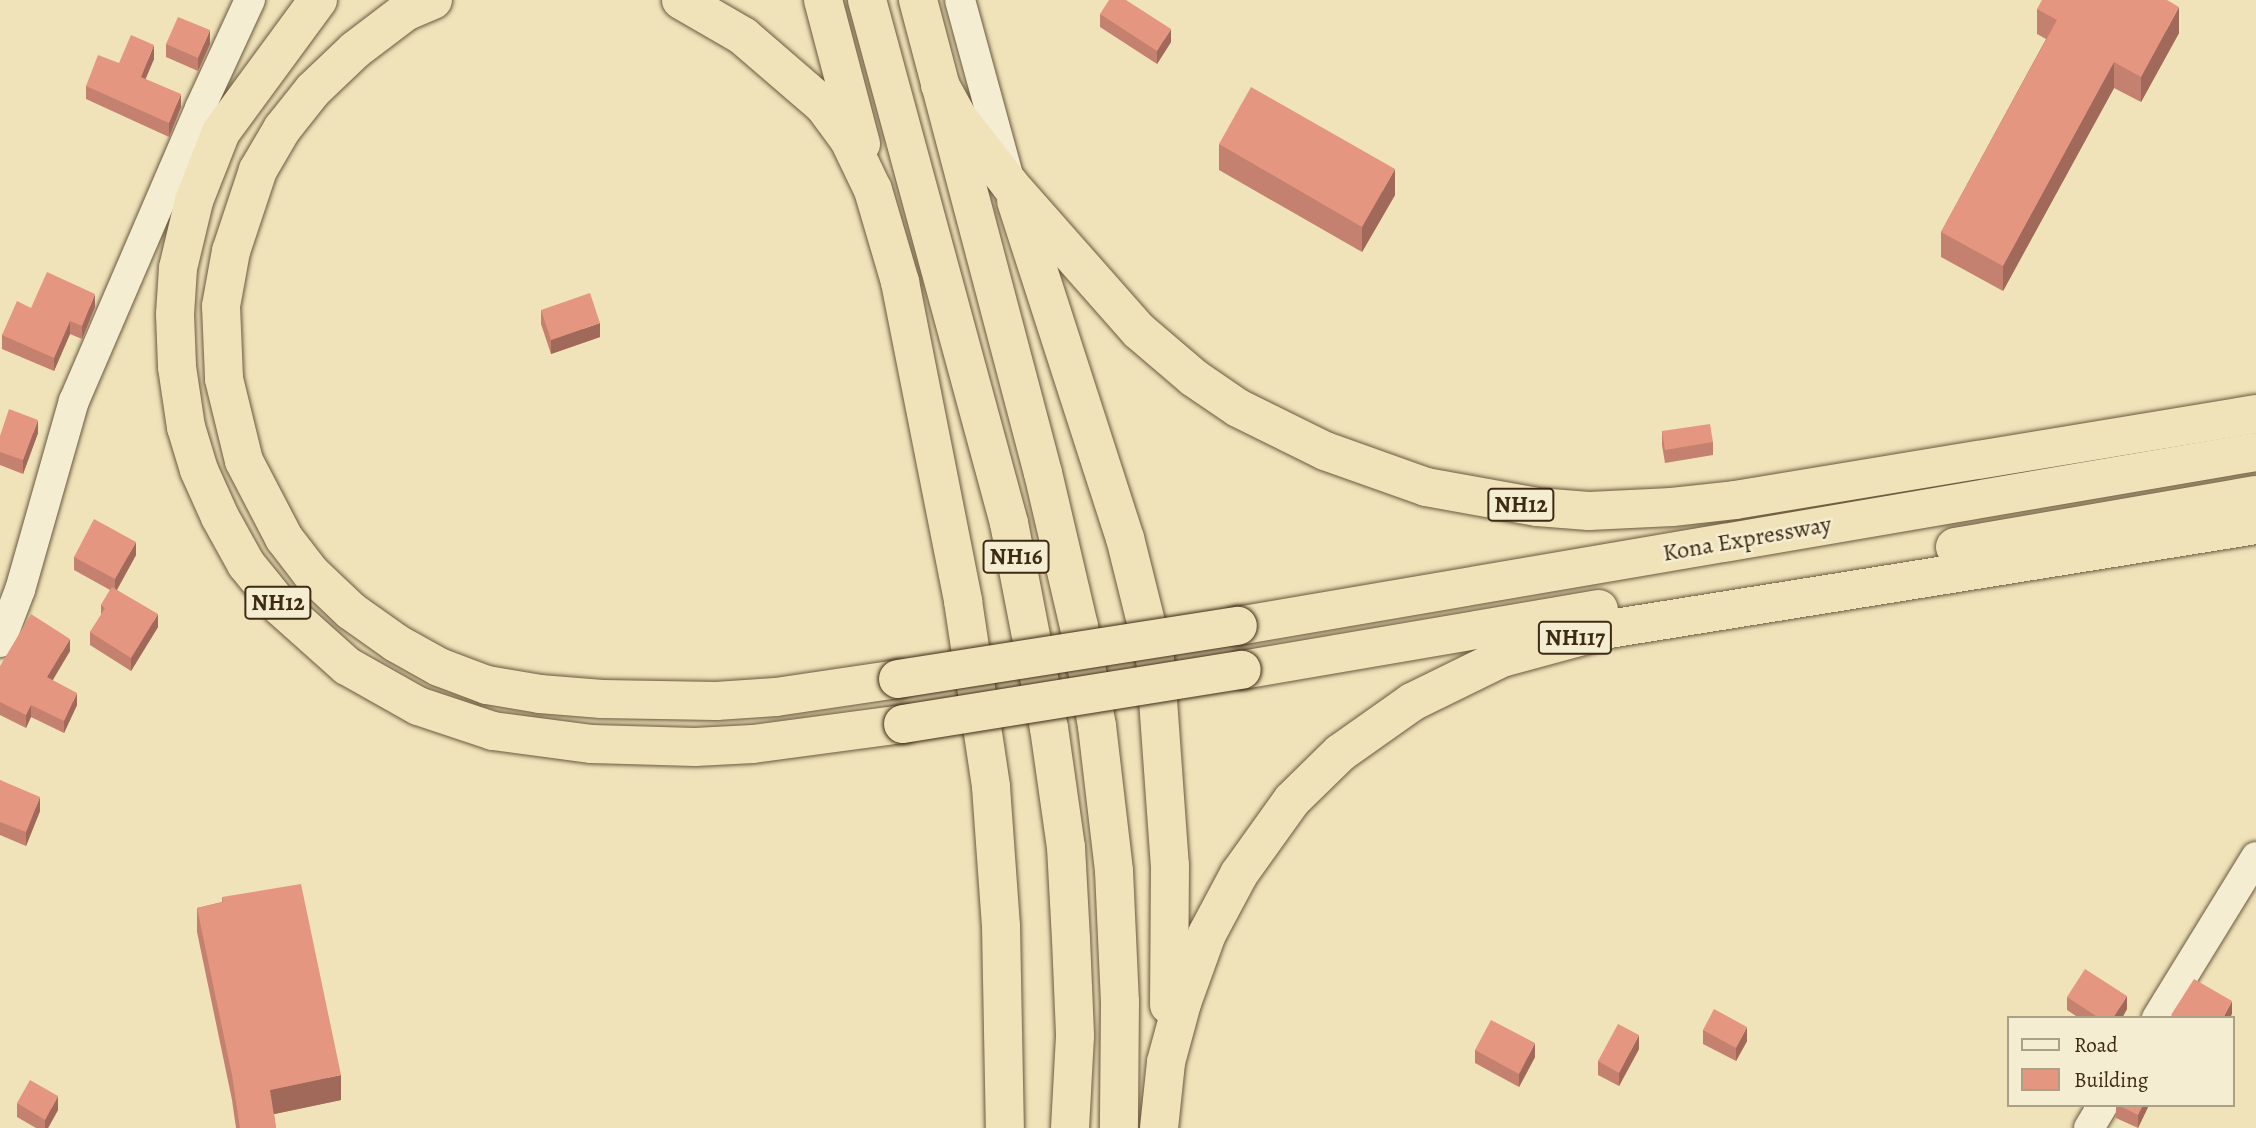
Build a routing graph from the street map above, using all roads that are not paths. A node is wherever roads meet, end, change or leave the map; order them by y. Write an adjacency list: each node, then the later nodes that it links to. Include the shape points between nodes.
1 (250, 0): 16 (street, via 74,401 20,590)
2 (318, 0): 14 (highway, Kona Expressway / NH12, bridge, via 221,132 194,201 178,268 175,314 186,427 199,470 246,564 281,607 347,666 418,706 493,731 592,744 695,747 903,724)
3 (433, 0): 13 (highway, Kona Expressway, bridge, via 405,12 313,90 257,170 233,240 221,306 224,379 244,461 284,538 311,573 351,611 396,643 439,667 487,685 577,697 716,701 789,696 1238,626)
4 (681, 0): 11 (highway, via 743,36 801,83 849,140)
5 (823, 0): 11 (highway)
6 (867, 0): 22 (highway, NH16, via 1009,523 1047,715 1069,899 1075,1036)
7 (918, 0): 9 (highway, NH12)
8 (960, 0): 10 (street)
9 (940, 85): 10 (highway, NH12, via 967,130); 23 (highway, NH16, via 1046,486 1097,726 1114,871)
10 (1011, 186): 12 (highway, NH12, via 1139,331 1238,408 1373,471 1489,501 1588,511 1735,500); 19 (highway, via 1125,538 1154,658 1171,901)
11 (873, 190): 21 (highway, via 914,348 963,601 991,787 1001,926)
12 (2256, 414)
13 (2256, 452)
14 (2256, 495)
15 (2256, 525): 19 (highway, NH117, via 1609,629 1502,658 1423,696 1340,753 1292,800 1238,874 1207,934)
16 (0, 642)
17 (2256, 857): 18 (street)
18 (2158, 1016)
19 (1166, 1062): 24 (highway, NH117)
20 (2102, 1107): 25 (street)
21 (1005, 1128)
22 (1070, 1128)
23 (1119, 1128)
24 (1159, 1128)
25 (2089, 1128)

